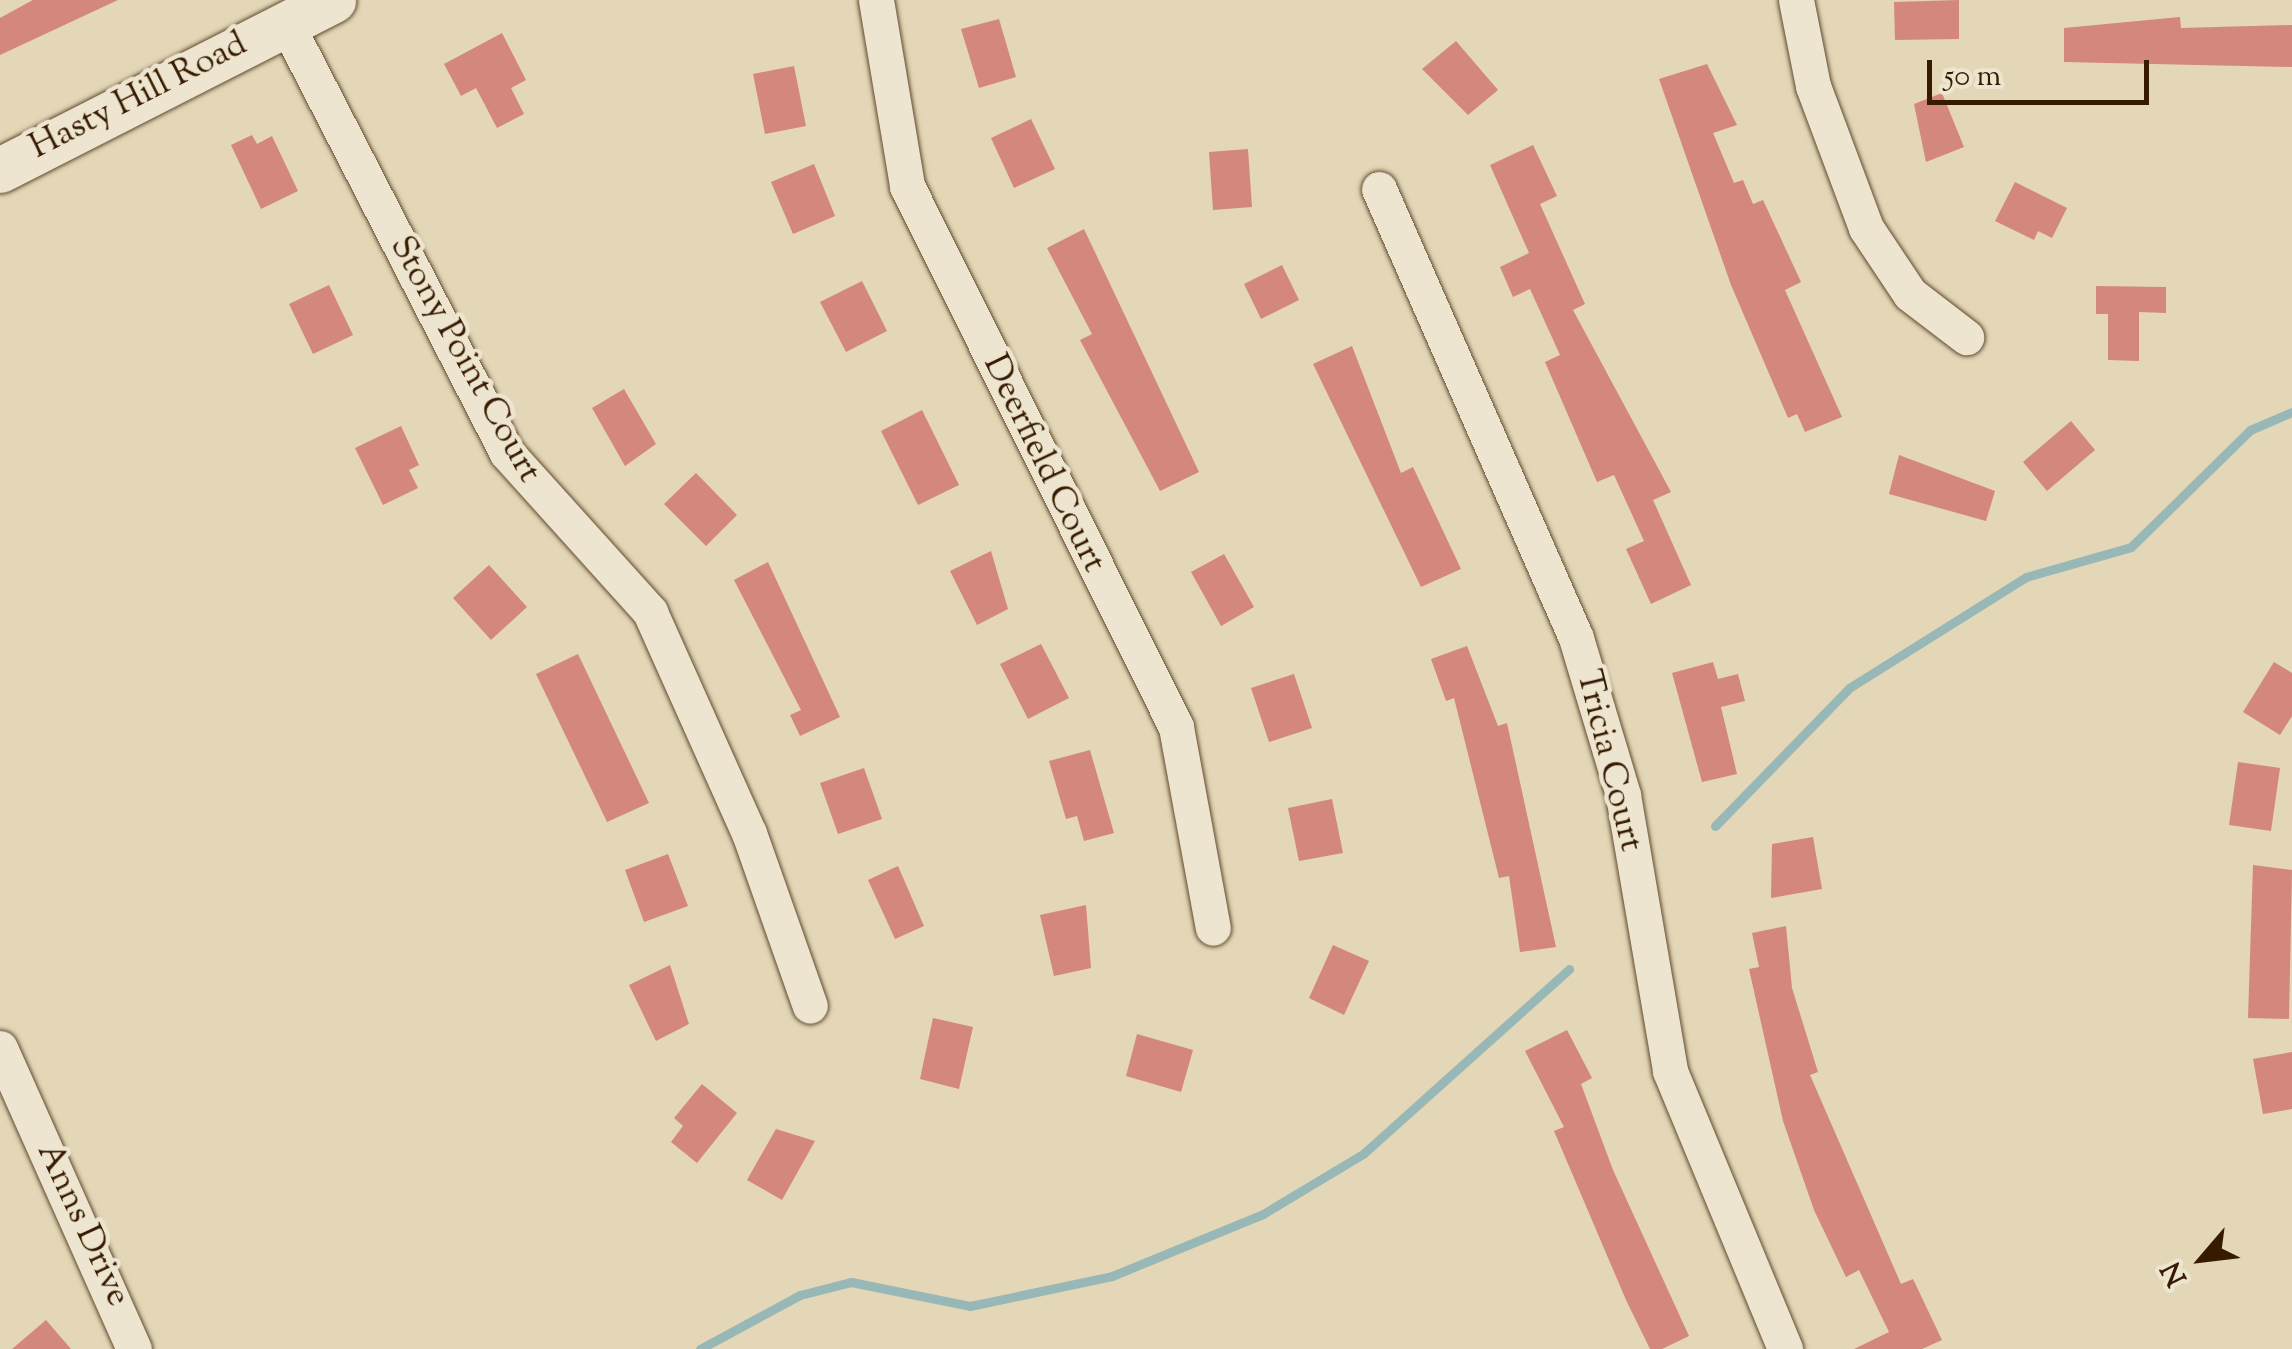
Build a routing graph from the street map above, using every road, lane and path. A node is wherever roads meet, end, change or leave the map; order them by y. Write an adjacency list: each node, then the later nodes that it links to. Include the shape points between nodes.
1 (333, 0): 4 (street, Hasty Hill Road)
2 (876, 0): 8 (street, Deerfield Court, via 907,186 1176,727)
3 (1796, 0): 7 (street, via 1813,86 1866,228 1910,294)
4 (286, 23): 5 (street, Hasty Hill Road); 9 (street, Stony Point Court, via 507,453 650,612 749,832)
5 (0, 170)
6 (1379, 190): 12 (street, Tricia Court, via 1576,638 1623,795 1670,1071)
7 (1966, 337)
8 (1212, 928)
9 (810, 1006)
10 (0, 1048): 11 (street, Anns Drive)
11 (134, 1349)
12 (1786, 1349)

